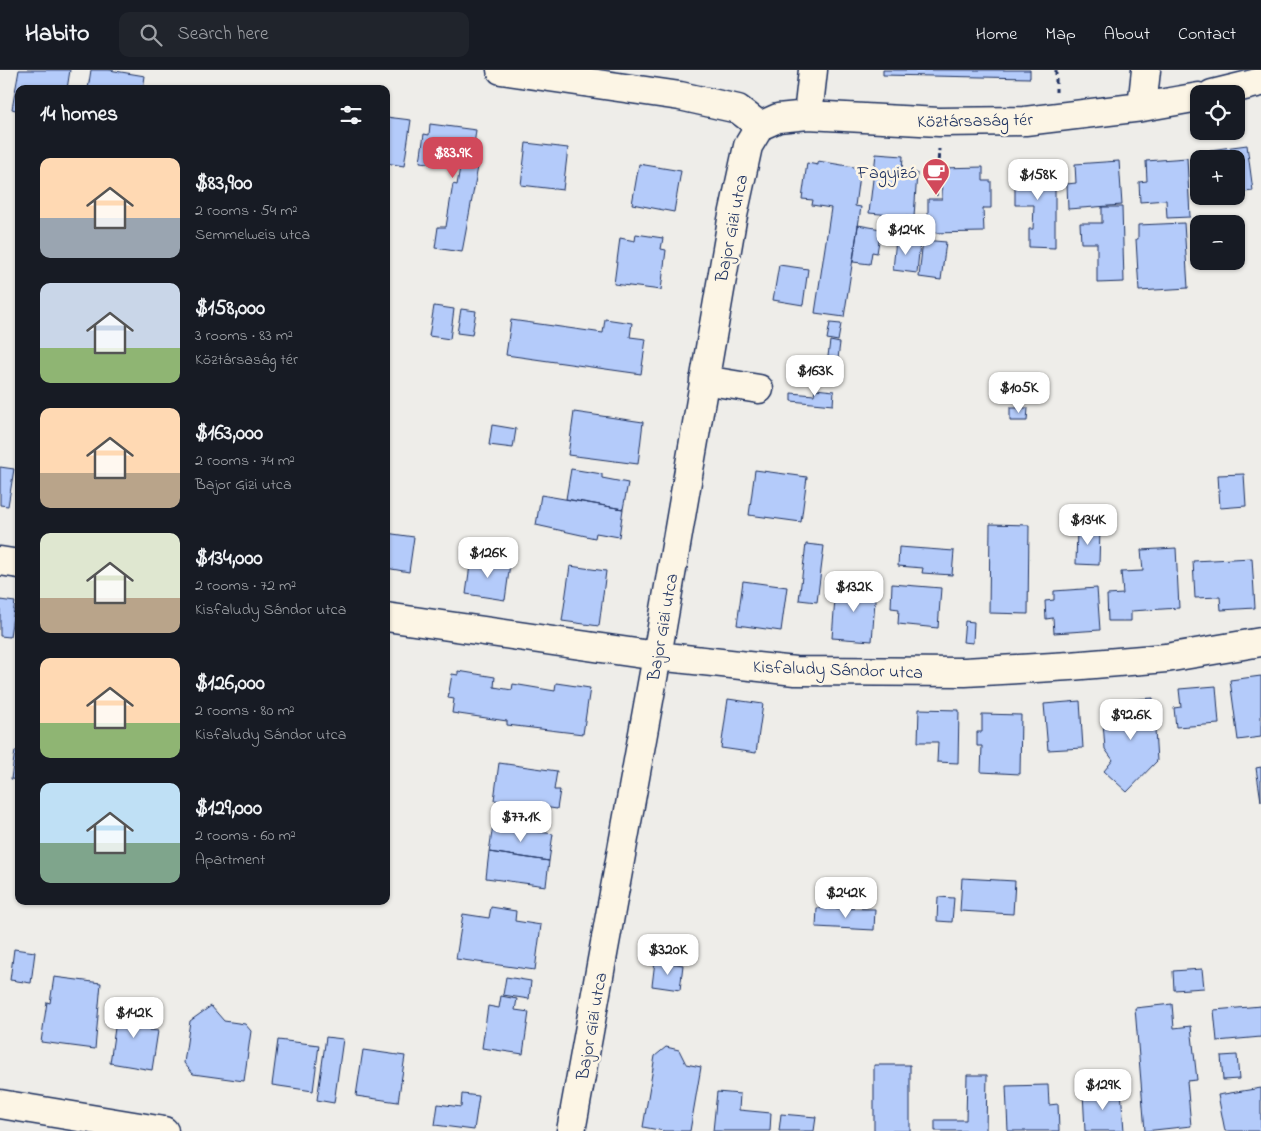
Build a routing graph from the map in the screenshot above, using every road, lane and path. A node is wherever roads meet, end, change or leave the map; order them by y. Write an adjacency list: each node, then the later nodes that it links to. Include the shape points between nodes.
1 (501, 70): 12 (street, via 680,96 738,109)
2 (813, 70): 10 (street)
3 (1056, 70): 8 (path)
4 (1146, 70): 9 (street)
5 (1261, 82): 6 (street)
6 (1245, 86)
7 (1190, 99): 9 (street, Köztársaság tér)
8 (1057, 101)
9 (1142, 107): 11 (street, Köztársaság tér, via 1025,121)
10 (808, 115): 11 (street, Köztársaság tér); 12 (street, Köztársaság tér, via 778,118)
11 (939, 122): 13 (path)
12 (760, 126): 14 (street, Bajor Gizi utca, via 748,146 740,176)
13 (936, 196)
14 (704, 380): 15 (street); 20 (street, Bajor Gizi utca)
15 (759, 389)
16 (0, 561): 17 (street)
17 (15, 563)
18 (390, 618): 20 (street, Kisfaludy Sándor utca)
19 (1261, 642): 20 (street, Kisfaludy Sándor utca, via 1166,658 965,672 795,671)
20 (657, 656): 23 (street, Bajor Gizi utca)
21 (0, 1104): 22 (street)
22 (164, 1131)
23 (571, 1131)

